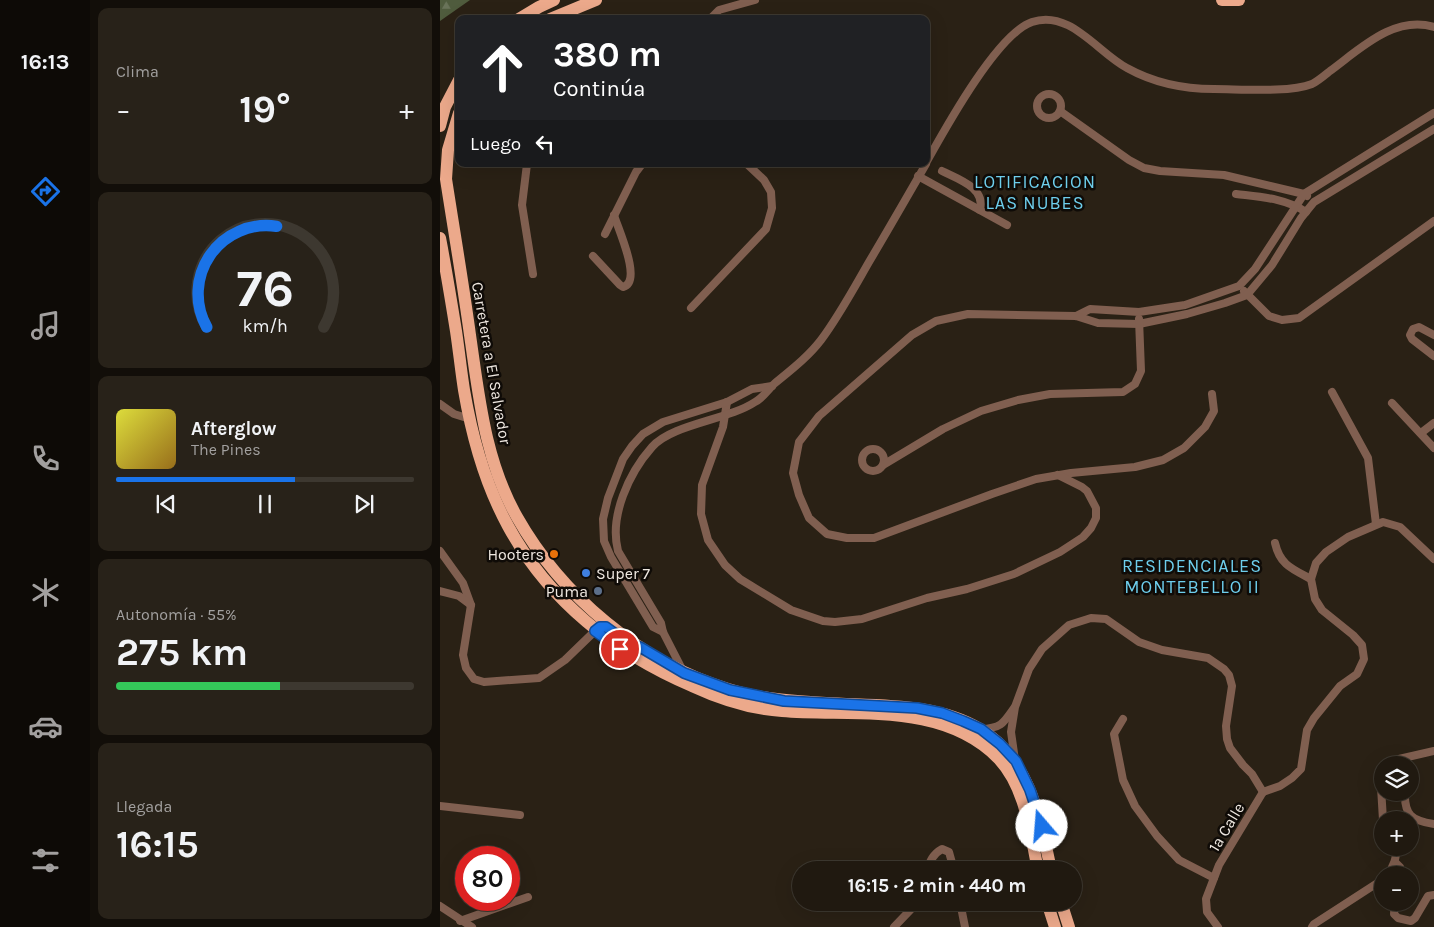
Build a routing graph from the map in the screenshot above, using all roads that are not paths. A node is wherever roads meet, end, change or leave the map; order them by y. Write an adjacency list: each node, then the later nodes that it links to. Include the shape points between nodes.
1 (554, 0): 6 (highway)
2 (596, 0): 7 (highway)
3 (755, 0): 8 (street, via 719,10)
4 (1222, 0): 5 (highway)
5 (1239, 0)
6 (525, 15)
7 (560, 15)
8 (714, 15)
9 (1434, 27): 16 (street, via 1404,25 1380,34 1313,83 1294,88 1200,89 1163,84 1136,73 1112,60 1077,30 1062,23 1032,22 1016,32 993,57)
10 (455, 88): 13 (highway)
11 (1060, 111): 24 (street, via 1144,168 1224,175)
12 (1434, 113): 24 (street)
13 (440, 126)
14 (455, 126): 72 (highway, Carretera a El Salvador, via 448,150 446,179 481,414 494,464 517,517 558,576 594,611)
15 (1434, 128): 25 (street)
16 (930, 156)
17 (527, 167): 35 (street, via 522,205)
18 (640, 167): 29 (street)
19 (750, 167): 38 (street, via 771,192 772,208 766,229)
20 (924, 167): 22 (street)
21 (942, 171): 27 (street, via 976,191 982,203)
22 (918, 176): 27 (street); 44 (street, via 822,339)
23 (1236, 194): 26 (street)
24 (1304, 194): 25 (street); 26 (street)
25 (1314, 202): 28 (street)
26 (1296, 206): 28 (street); 36 (street, via 1255,268)
27 (980, 210): 31 (street)
28 (1306, 212): 37 (street)
29 (614, 215): 32 (street); 34 (street, via 632,271 629,284 620,285)
30 (1434, 221): 37 (street, via 1299,318 1282,320 1269,316)
31 (1007, 225)
32 (605, 234)
33 (440, 238): 52 (highway, Carretera a El Salvador)
34 (593, 256)
35 (534, 274)
36 (1239, 286): 37 (street); 39 (street, via 1185,305)
37 (1248, 295): 41 (street, via 1187,314)
38 (691, 308)
39 (1139, 312): 40 (street, via 1090,309); 41 (street)
40 (1076, 316): 41 (street, via 1098,323); 58 (street, via 968,314 936,321 912,335 818,416 798,442 792,473 809,518 827,534 847,538 874,538 992,494)
41 (1139, 324): 57 (street, via 1141,371 1135,384 1123,392 1050,394 981,411 943,429)
42 (1434, 335): 43 (street, via 1419,327 1410,335)
43 (1434, 356)
44 (772, 386): 47 (street, via 752,389); 50 (street, via 757,402)
45 (1332, 392): 61 (street, via 1368,458)
46 (1212, 394): 58 (street, via 1215,407 1212,417 1196,438 1174,455 1149,465)
47 (727, 402): 50 (street); 51 (street)
48 (1392, 403): 55 (street)
49 (440, 404): 52 (street)
50 (725, 415): 54 (street); 58 (street, via 702,485 701,514 708,540 725,565 740,579 791,610 823,621 862,619 927,598 967,590 1014,574 1060,552 1084,537 1096,518 1096,508 1087,491)
51 (678, 417): 54 (street); 59 (street, via 643,434 632,446 623,459)
52 (470, 420): 71 (highway, Carretera a El Salvador, via 484,472 512,534 547,582)
53 (1434, 423): 55 (street)
54 (683, 429): 60 (street, via 666,435 653,445 636,467)
55 (1421, 433): 56 (street)
56 (1434, 448)
57 (883, 465)
58 (1058, 475)
59 (608, 498): 60 (street); 63 (street, via 603,519)
60 (622, 501): 62 (street)
61 (1376, 524): 66 (street, via 1383,522 1400,527); 68 (street, via 1326,552 1316,563)
62 (615, 539): 63 (street); 67 (street)
63 (604, 541): 67 (street, via 611,556)
64 (1275, 543): 68 (street, via 1283,562)
65 (440, 551): 70 (street, via 463,583)
66 (1434, 559)
67 (622, 565): 73 (street, via 661,623)
68 (1311, 579): 80 (street, via 1315,599 1322,610 1362,645 1364,659 1357,674 1340,686 1307,730 1301,769 1280,786)
69 (440, 591): 70 (street, via 459,596)
70 (471, 604): 71 (street, via 463,655 469,674 484,682 539,678 565,660)
71 (595, 631): 72 (highway, via 606,627); 88 (highway, Carretera a El Salvador, via 657,670 705,692 743,704 781,711 921,719 967,735 1000,760 1010,774 1025,809)
72 (640, 647): 73 (highway, Carretera a El Salvador)
73 (684, 673): 76 (highway, Carretera a El Salvador, via 754,696 784,701 917,708 942,713)
74 (1015, 707): 76 (street, via 996,729); 79 (street, via 1011,732); 80 (street, via 1029,669 1042,649 1069,625 1091,618 1106,619 1139,642 1162,650 1208,658 1224,669 1232,686 1227,739 1230,748)
75 (1123, 719): 93 (street, via 1114,734 1123,780 1135,806 1179,860)
76 (981, 729): 79 (highway, Carretera a El Salvador)
77 (1434, 751): 78 (street)
78 (1419, 756)
79 (1016, 761): 89 (highway, Carretera a El Salvador, via 1042,826)
80 (1263, 792): 93 (street, 1a Calle)
81 (1404, 801): 84 (street, via 1407,813 1414,819)
82 (440, 806): 83 (street)
83 (520, 815)
84 (1434, 824)
85 (1395, 856): 90 (street)
86 (930, 861): 87 (street, via 942,849 949,852)
87 (952, 861)
88 (1036, 861)
89 (1049, 861)
90 (1394, 862): 91 (street); 92 (street)
91 (1392, 866)
92 (1399, 866)
93 (1214, 878): 109 (street, 1a Calle, via 1206,899 1207,912)
94 (1374, 886): 110 (street)
95 (1434, 895): 102 (street, via 1428,896 1410,921 1398,918)
96 (528, 897): 103 (street)
97 (440, 906): 103 (street)
98 (909, 911): 105 (street)
99 (962, 911): 106 (street)
100 (1050, 911): 107 (highway)
101 (1064, 911): 108 (highway)
102 (1394, 911)
103 (460, 920): 104 (street)
104 (472, 927)
105 (894, 927)
106 (965, 927)
107 (1055, 927)
108 (1069, 927)
109 (1218, 927)
110 (1312, 927)

